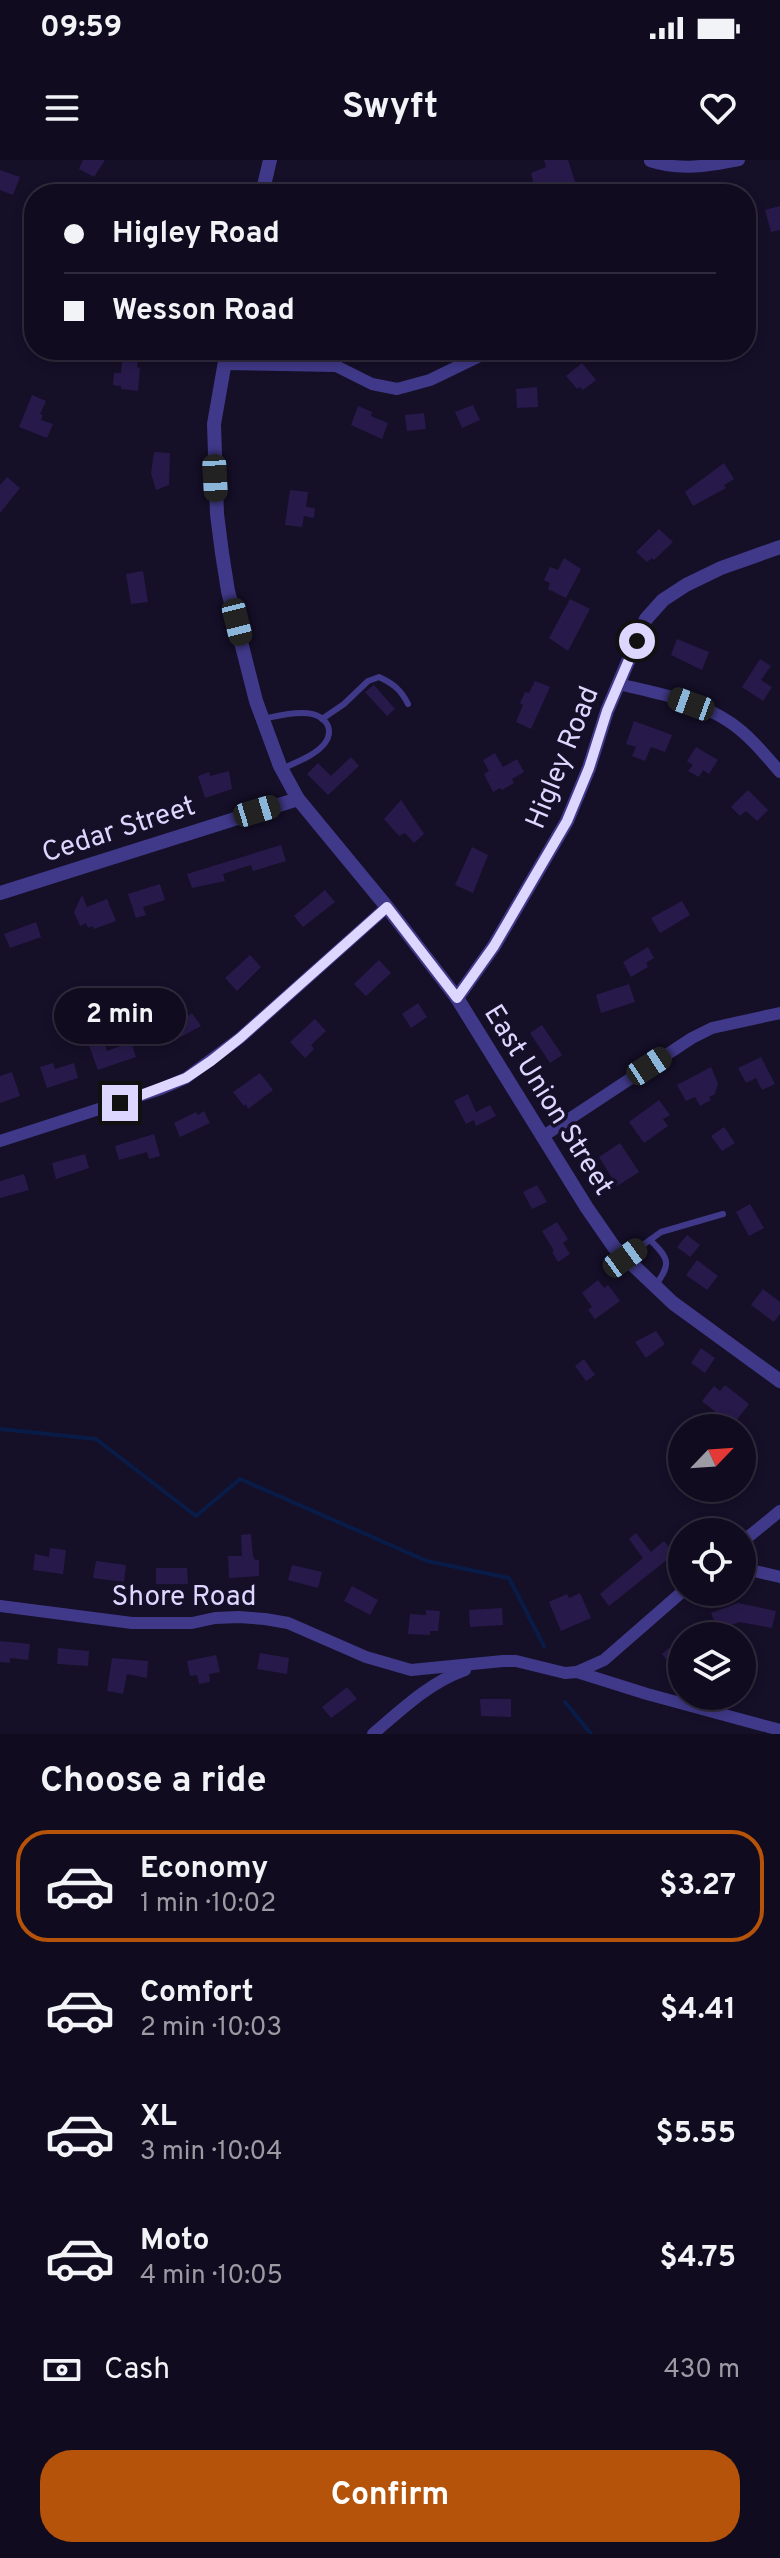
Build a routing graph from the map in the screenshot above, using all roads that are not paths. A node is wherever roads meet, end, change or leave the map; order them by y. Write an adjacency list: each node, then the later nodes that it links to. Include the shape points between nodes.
1 (270, 160): 4 (street)
2 (739, 160): 3 (street, via 704,167)
3 (650, 161)
4 (264, 184)
5 (225, 360): 11 (street, East Union Street, via 214,424 217,514 228,591)
6 (262, 360): 7 (street, via 336,366 372,384 397,389)
7 (471, 360)
8 (780, 547): 9 (street, Higley Road, via 721,568 663,600 646,619)
9 (618, 684): 14 (street, via 711,711 732,723); 18 (street, Higley Road, via 567,821)
10 (408, 704): 12 (lane, via 393,683 379,677)
11 (262, 719): 12 (lane, via 302,713); 13 (street, East Union Street)
12 (322, 719): 13 (lane, via 329,739)
13 (282, 769): 15 (street, East Union Street)
14 (780, 772)
15 (298, 799): 16 (street, Cedar Street); 17 (street, East Union Street)
16 (0, 893)
17 (387, 907): 18 (street, East Union Street); 21 (street, via 240,1038 186,1078)
18 (457, 998): 20 (street, East Union Street)
19 (780, 1013): 20 (street, via 712,1028 692,1038)
20 (542, 1137): 24 (street, East Union Street)
21 (0, 1141)
22 (723, 1214): 23 (lane, via 673,1227)
23 (650, 1240): 24 (lane); 25 (lane, via 667,1264)
24 (625, 1258): 25 (street, East Union Street)
25 (655, 1286): 26 (street, East Union Street)
26 (780, 1381)
27 (780, 1511): 28 (street)
28 (756, 1531)
29 (756, 1571): 30 (street)
30 (780, 1577)
31 (668, 1604): 34 (street, via 604,1660)
32 (0, 1606): 33 (street, Shore Road, via 132,1623 265,1619 411,1670)
33 (483, 1664): 34 (street, Shore Road, via 516,1661); 36 (street, via 440,1682)
34 (577, 1672): 35 (street, Shore Road)
35 (780, 1730)
36 (373, 1734)

